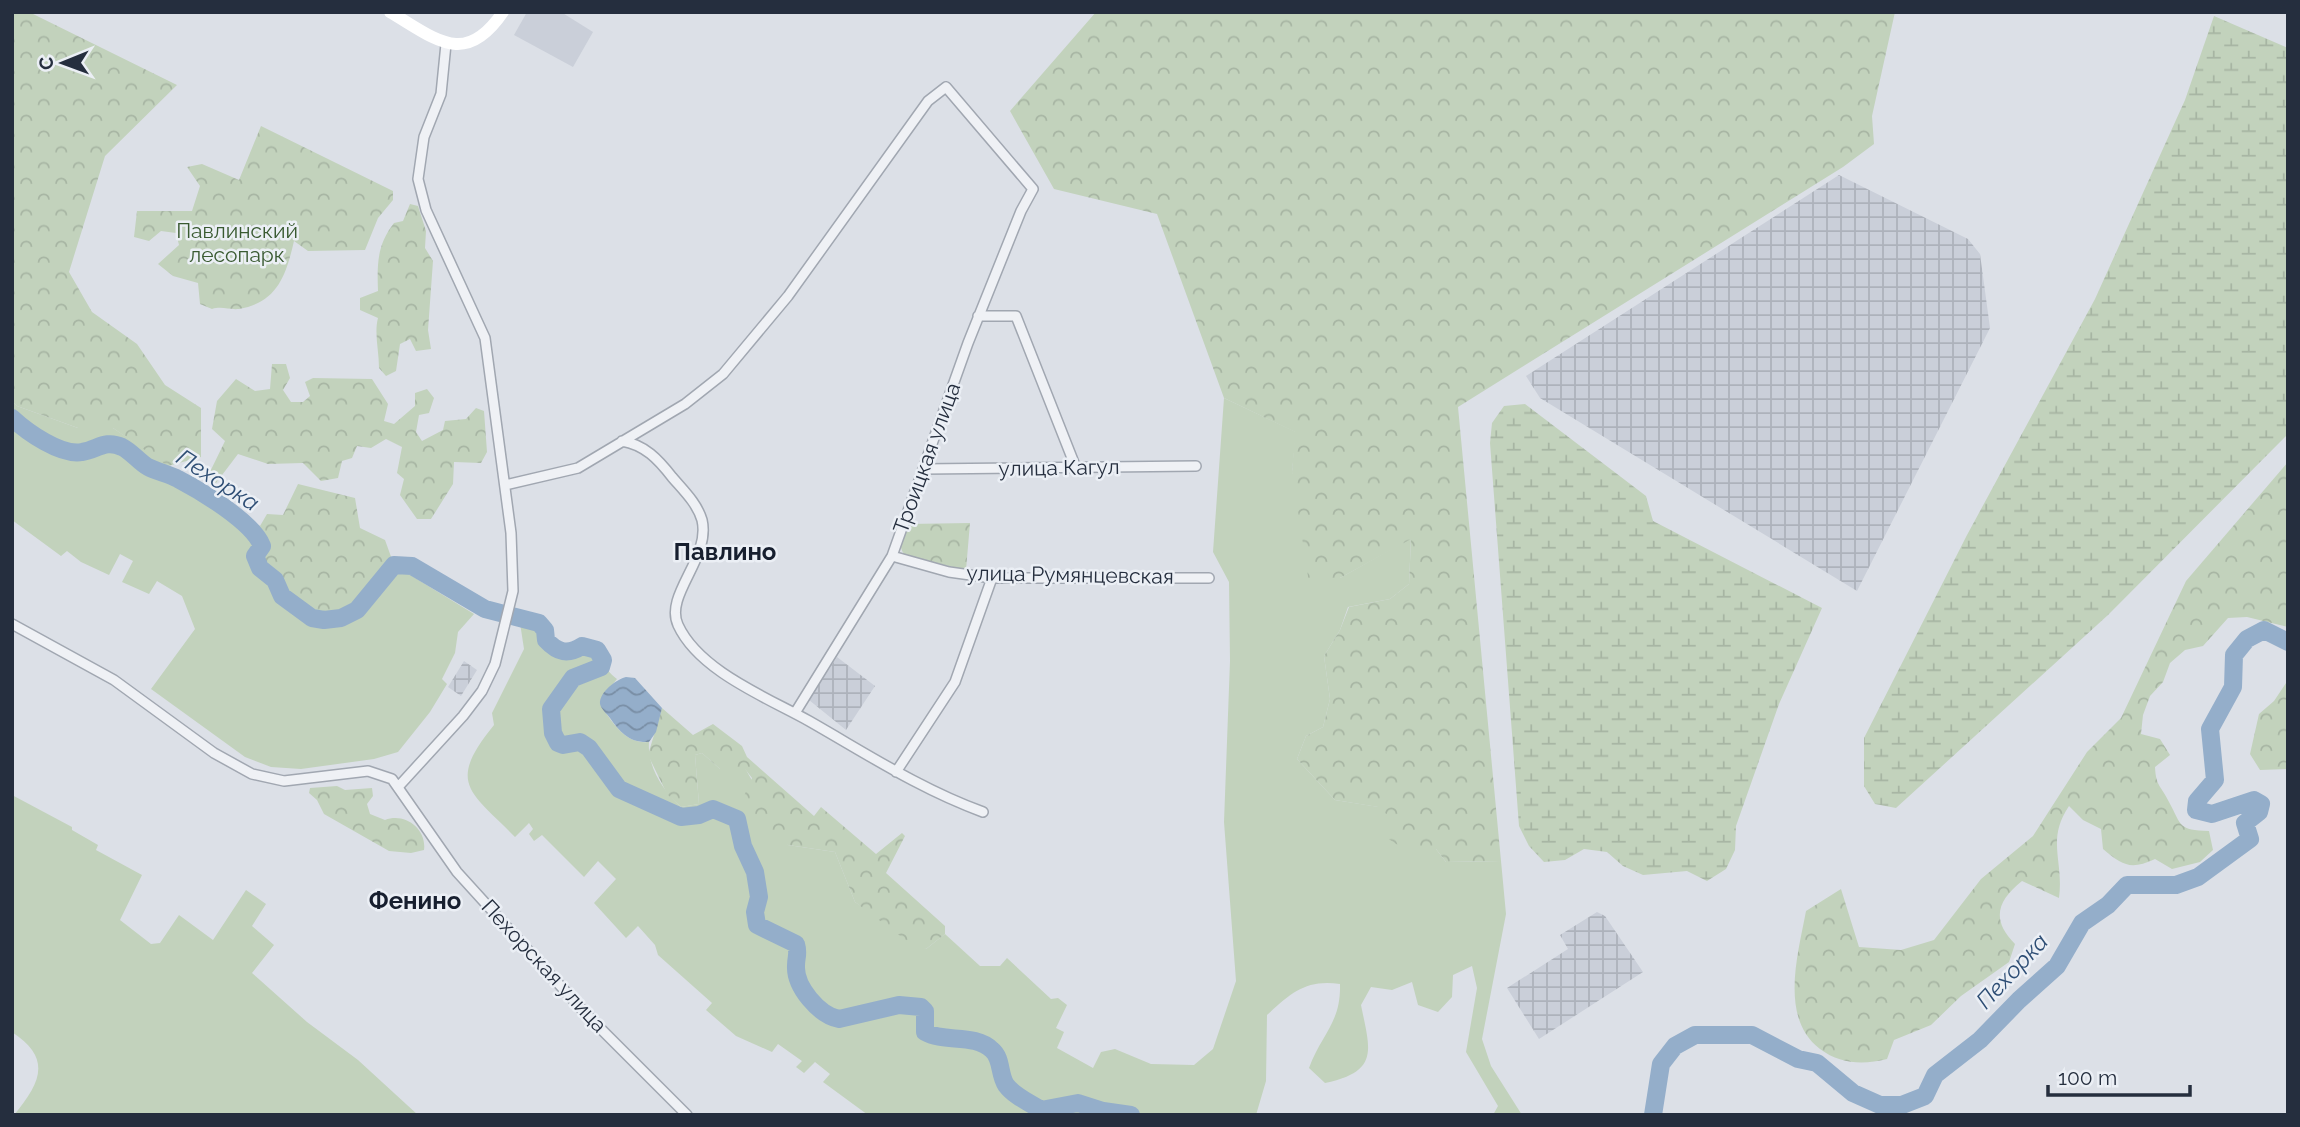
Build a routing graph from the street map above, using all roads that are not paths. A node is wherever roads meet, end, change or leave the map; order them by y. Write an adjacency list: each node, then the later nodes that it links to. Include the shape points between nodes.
1 (390, 12): 3 (main road)
2 (503, 12): 3 (main road, via 478,41)
3 (446, 44): 9 (street, via 441,93 424,137 418,179 426,210 485,338)
4 (978, 316): 5 (street, Троицкая улица, via 1033,189 946,87 934,95 744,351 704,390); 7 (street, via 1016,316); 8 (street, Троицкая улица)
5 (622, 441): 9 (street, via 578,468); 14 (street, via 639,444 660,462 701,519 702,550 676,608 680,629 709,661)
6 (1196, 466): 7 (street, улица Кагул)
7 (1076, 468): 8 (street, улица Кагул)
8 (923, 469): 10 (street, Троицкая улица)
9 (505, 485): 16 (street, via 514,565 511,602 495,664 463,716)
10 (892, 556): 12 (street, улица Румянцевская); 14 (street, Троицкая улица)
11 (1209, 578): 12 (street, улица Румянцевская)
12 (992, 579): 15 (street, via 955,682)
13 (12, 624): 16 (street, via 114,680 214,753 252,774 284,780 369,771 385,775)
14 (795, 713): 15 (street)
15 (896, 772): 17 (street, via 934,794)
16 (399, 786): 18 (street, Пехорская улица, via 457,872 586,1014)
17 (982, 812)
18 (687, 1115)

